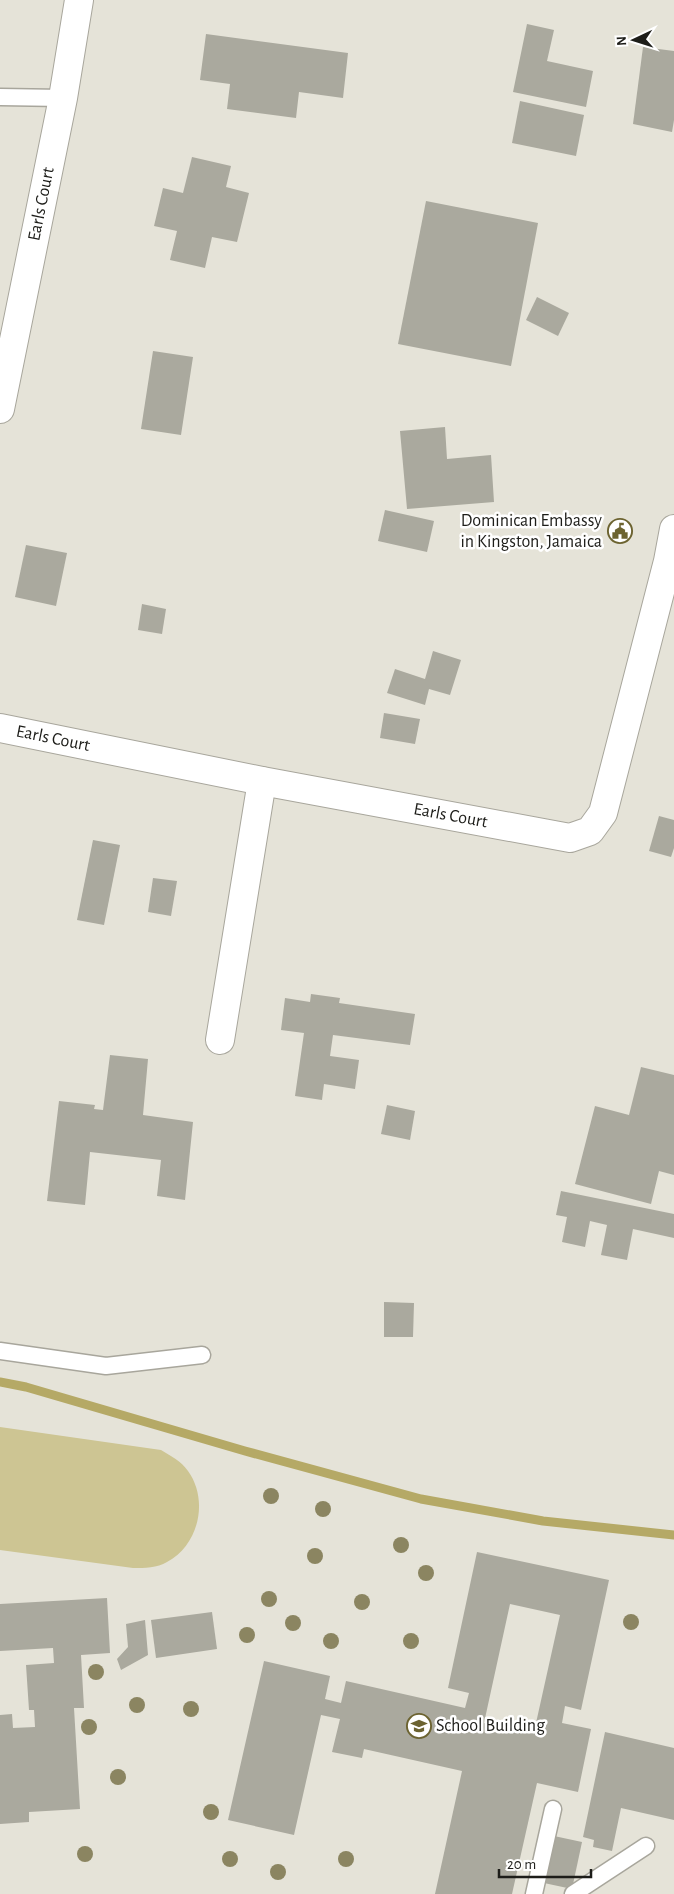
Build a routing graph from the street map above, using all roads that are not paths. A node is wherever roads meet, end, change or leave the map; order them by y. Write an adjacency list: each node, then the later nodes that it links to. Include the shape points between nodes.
1 (79, 0): 3 (street, Earls Court)
2 (0, 97): 3 (lane)
3 (63, 98): 4 (street, Earls Court)
4 (0, 409)
5 (674, 529): 6 (street, Earls Court)
6 (671, 562): 8 (street, Earls Court, via 603,813 590,831 570,838)
7 (0, 728): 8 (street, Earls Court)
8 (262, 781): 9 (street)
9 (220, 1040)
10 (0, 1351): 11 (lane, via 106,1366)
11 (202, 1354)
12 (554, 1809): 14 (lane)
13 (646, 1846): 15 (lane)
14 (534, 1894)
15 (573, 1894)

